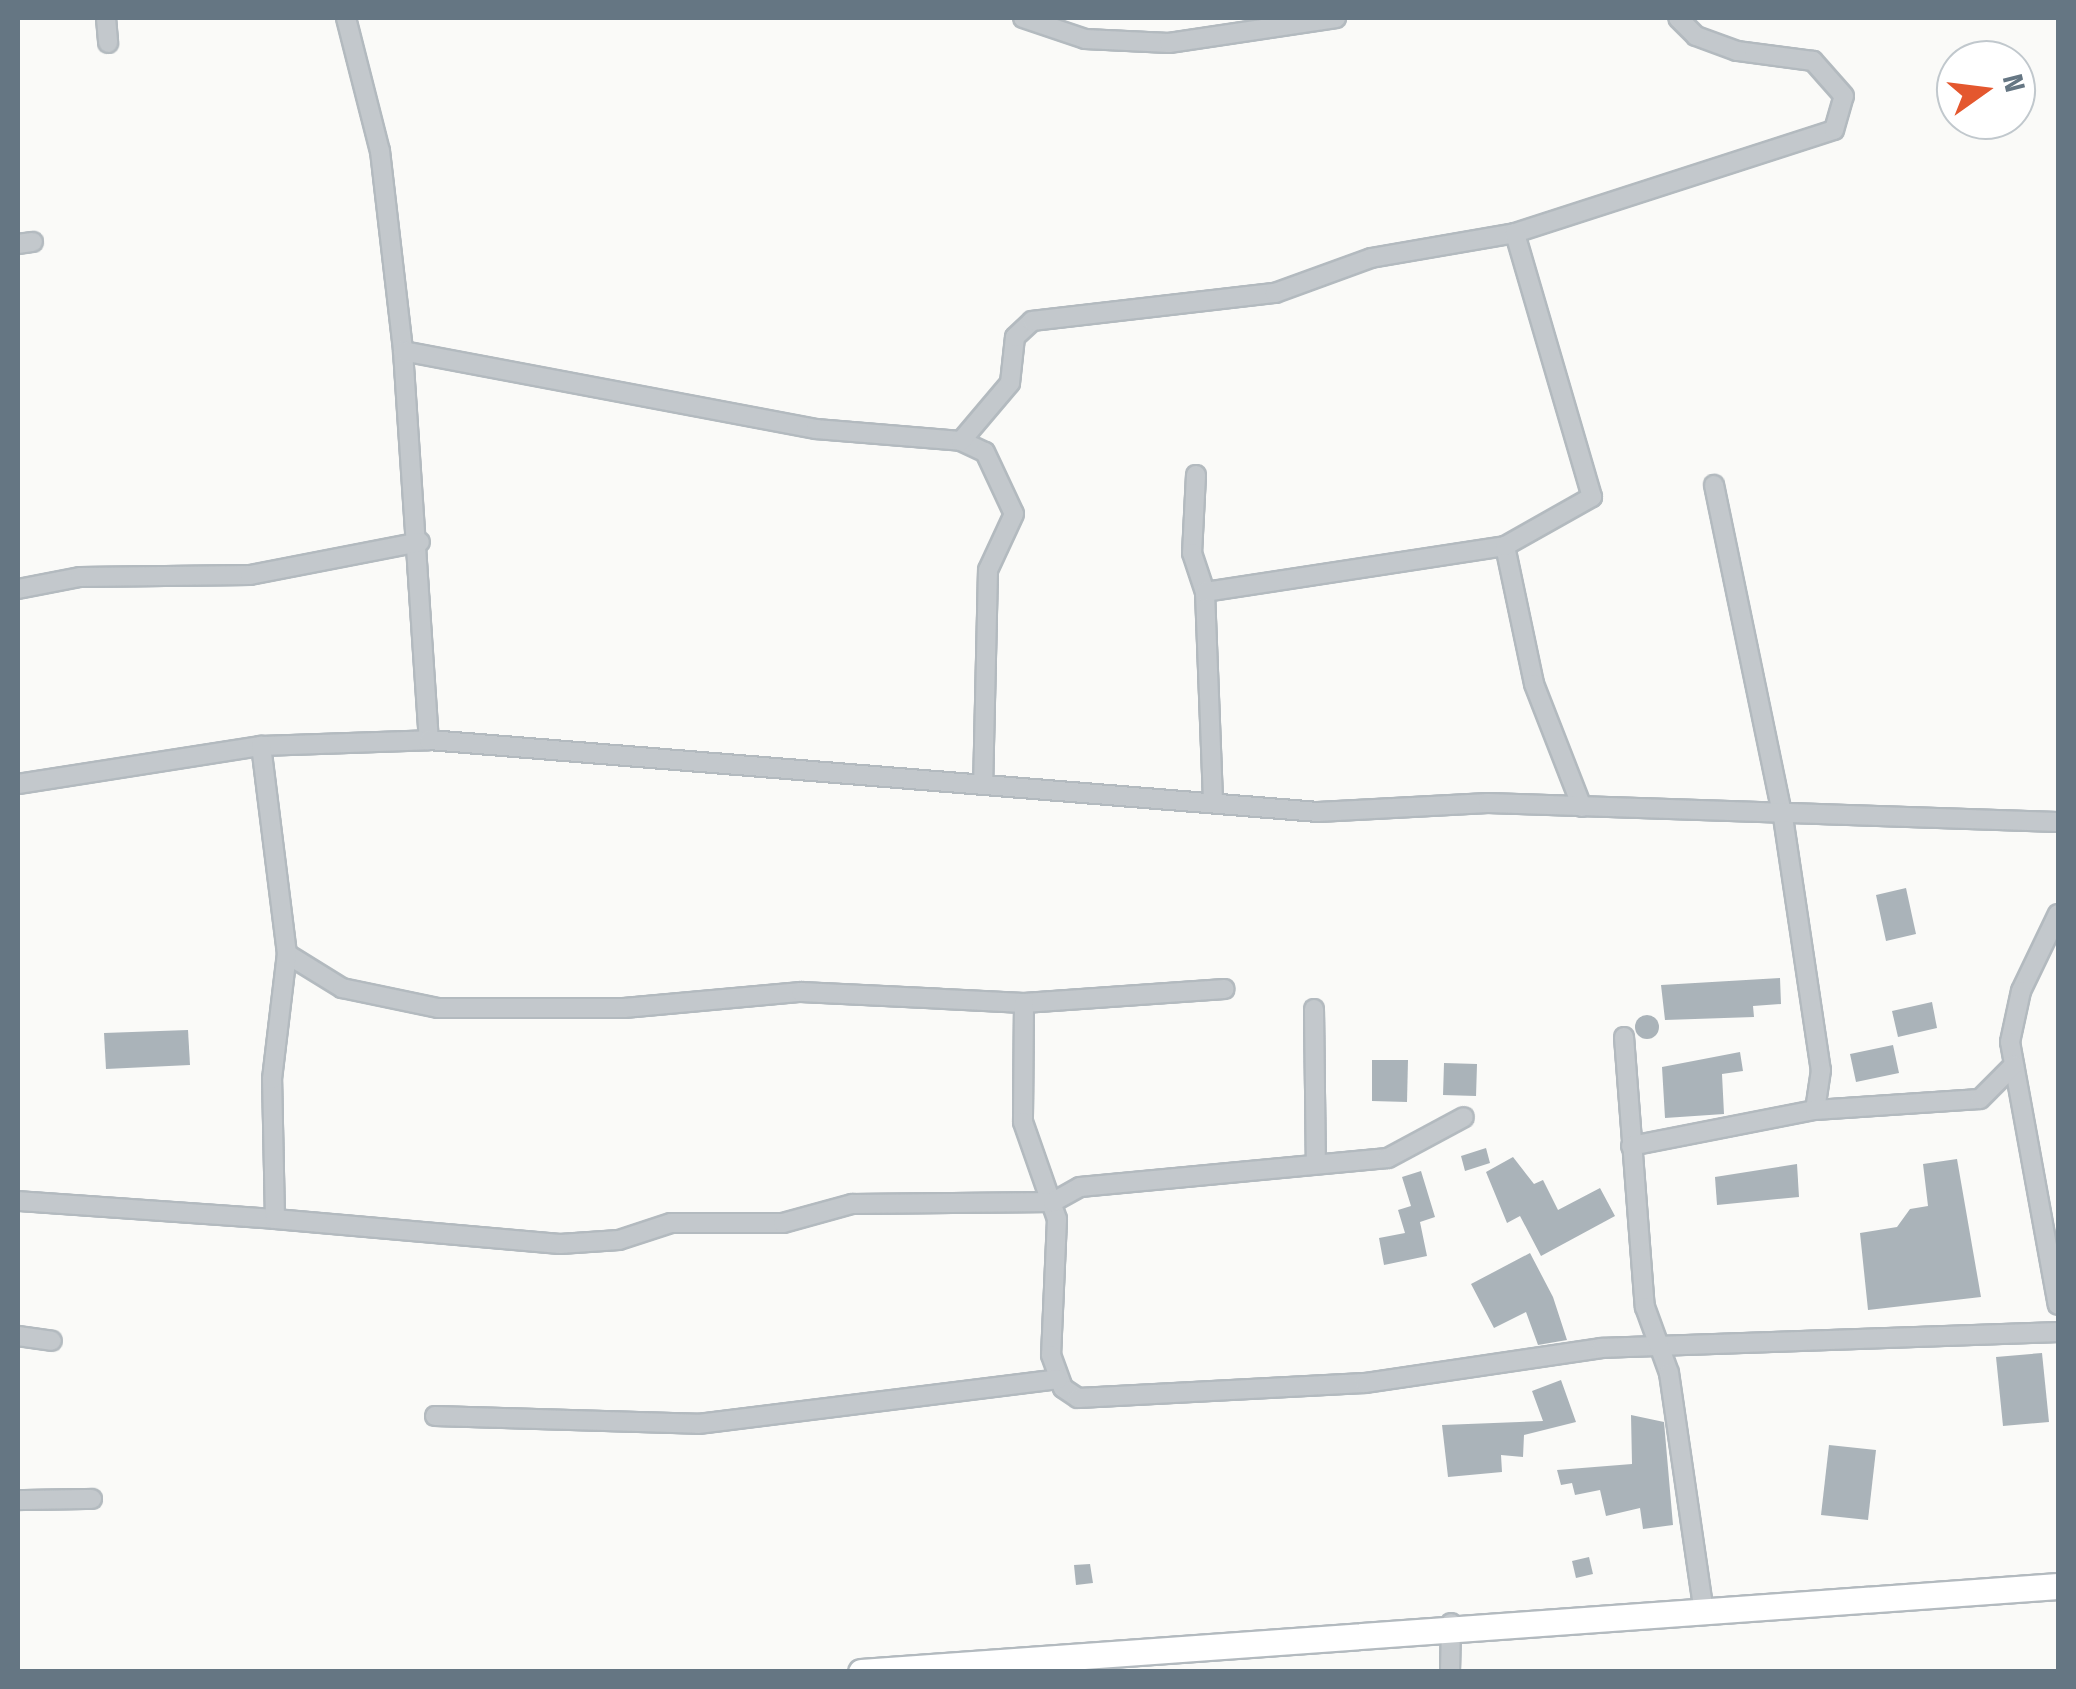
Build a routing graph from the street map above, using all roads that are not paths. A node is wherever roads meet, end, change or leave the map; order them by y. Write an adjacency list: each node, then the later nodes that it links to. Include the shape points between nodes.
1 (106, 18): 6 (street)
2 (346, 18): 8 (street, via 380,152)
3 (1023, 18): 4 (street, via 1085,39 1169,43)
4 (1336, 18)
5 (1678, 18): 7 (street, via 1696,36 1737,51 1813,61 1844,96 1834,130)
6 (108, 43)
7 (1515, 232): 9 (street, via 1371,258 1218,306 1032,320 1015,337 1010,383); 13 (street, via 1592,497)
8 (403, 351): 9 (street, via 816,428); 12 (street)
9 (961, 441): 19 (street, via 996,463 1014,514 988,570)
10 (1196, 474): 15 (street, via 1192,568)
11 (1714, 485): 22 (street)
12 (420, 542): 14 (street, via 250,575 80,577); 16 (street)
13 (1504, 546): 15 (street); 21 (street, via 1534,684)
14 (18, 589)
15 (1206, 592): 20 (street)
16 (429, 740): 17 (street); 19 (street)
17 (261, 746): 18 (street); 25 (street)
18 (18, 784)
19 (983, 785): 20 (street)
20 (1213, 799): 21 (street, via 1356,812)
21 (1582, 808): 22 (street)
22 (1783, 816): 23 (street); 31 (street, via 1822,1070)
23 (2058, 822)
24 (2058, 914): 30 (street, via 2021,991)
25 (287, 954): 27 (street, via 342,988 438,1008 624,1008 801,992); 37 (street, via 272,1079)
26 (1225, 988): 27 (street)
27 (1024, 1003): 36 (street, via 1023,1122)
28 (1314, 1009): 34 (street)
29 (1624, 1037): 33 (street)
30 (2014, 1065): 31 (street, via 1980,1099); 38 (street)
31 (1815, 1110): 33 (street)
32 (1464, 1117): 34 (street, via 1388,1158)
33 (1630, 1146): 42 (street)
34 (1316, 1162): 36 (street, via 1080,1187)
35 (18, 1201): 37 (street)
36 (1053, 1202): 37 (street, via 852,1204 783,1224 671,1223 618,1240 560,1244); 43 (street, via 1050,1334)
37 (275, 1219)
38 (2058, 1305)
39 (2058, 1332): 42 (street)
40 (18, 1336): 41 (street)
41 (52, 1341)
42 (1656, 1352): 43 (street, via 1600,1348 1365,1383 1130,1402 1078,1398); 48 (street, via 1669,1372)
43 (1058, 1379): 44 (street, via 698,1424)
44 (435, 1416)
45 (92, 1499): 46 (street)
46 (18, 1500)
47 (2058, 1586): 48 (main road)
48 (1703, 1607): 49 (main road)
49 (1451, 1623): 50 (main road); 51 (street)
50 (861, 1672)
51 (1450, 1672)

